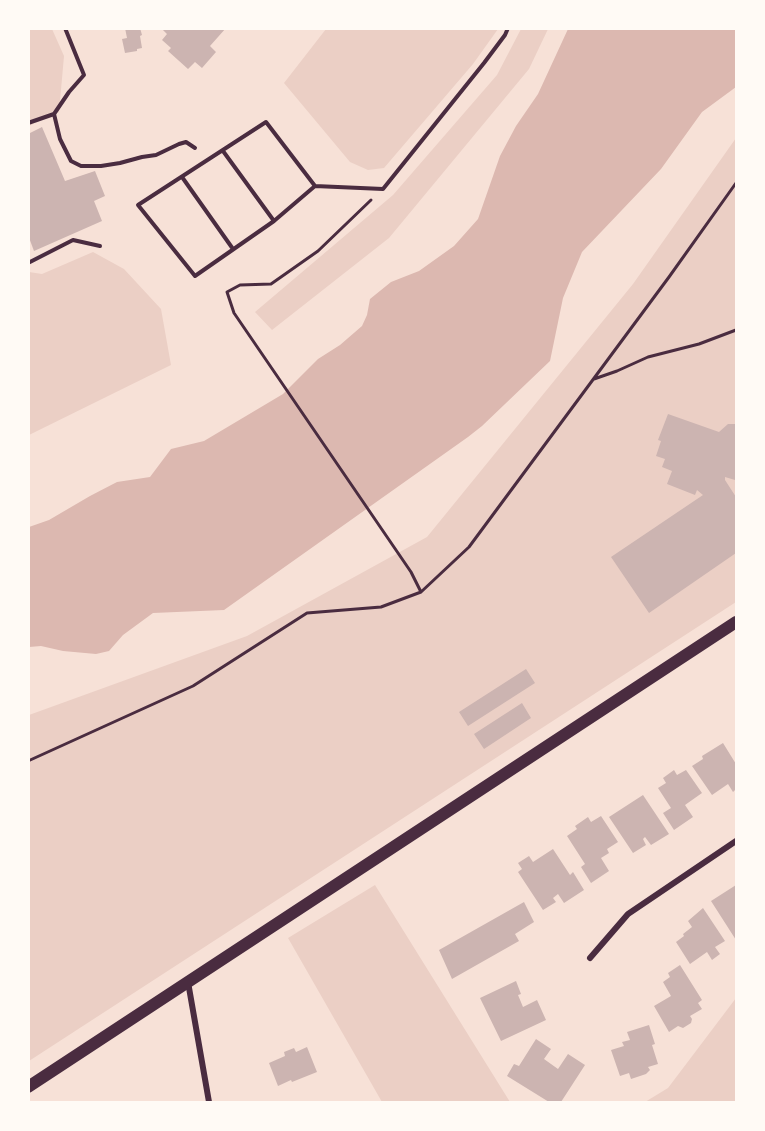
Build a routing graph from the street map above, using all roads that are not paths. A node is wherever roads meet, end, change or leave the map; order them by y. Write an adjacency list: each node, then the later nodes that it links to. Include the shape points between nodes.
1 (65, 28): 3 (lane, via 84,75)
2 (508, 28): 8 (lane, via 383,189)
3 (54, 114): 4 (lane); 5 (lane, via 71,161 81,166 156,155 186,142)
4 (28, 123)
5 (195, 148)
6 (223, 151): 7 (lane); 8 (lane, via 266,122); 9 (lane)
7 (182, 177): 11 (lane); 11 (lane, via 138,205 195,276)
8 (315, 186): 9 (lane)
9 (274, 221): 11 (lane)
10 (100, 246): 12 (lane, via 73,240)
11 (233, 249)
12 (28, 263)
13 (736, 622): 16 (main road)
14 (736, 841): 15 (street, via 628,914)
15 (590, 958)
16 (188, 982): 17 (main road); 18 (street)
17 (28, 1086)
18 (209, 1102)

